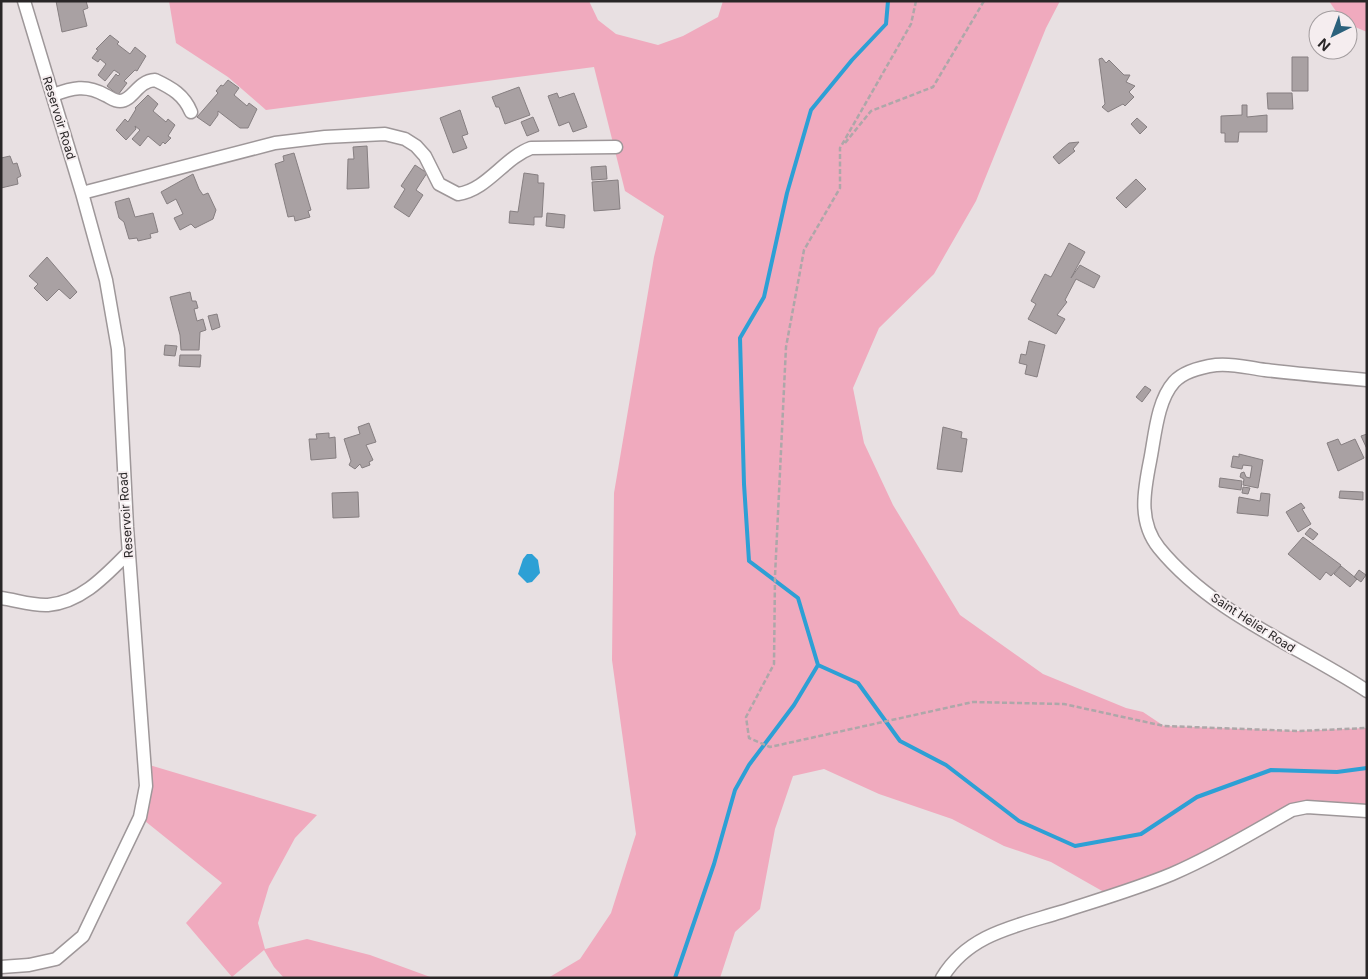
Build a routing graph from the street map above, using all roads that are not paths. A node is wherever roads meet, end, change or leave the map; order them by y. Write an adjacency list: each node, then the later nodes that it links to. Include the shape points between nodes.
1 (24, 1): 2 (street, Reservoir Road)
2 (53, 95): 3 (street, via 79,87 91,88 119,101 125,100 147,80 155,80 180,94); 5 (street, Reservoir Road)
3 (191, 112)
4 (616, 147): 5 (street, via 531,148 519,152 477,187 458,194 439,184 424,156 406,139 385,134 324,137 275,143)
5 (82, 193): 7 (street, Reservoir Road, via 106,280 118,349)
6 (1367, 380): 9 (street, Saint Helier Road, via 1225,365 1184,374 1171,386 1162,405 1146,480 1144,516 1158,546 1204,591)
7 (129, 552): 8 (street, via 99,582 63,602 46,605); 11 (street, Reservoir Road, via 146,764 140,818 88,930 77,944 56,959)
8 (1, 598)
9 (1367, 691)
10 (1367, 811): 12 (street, via 1307,807 1292,810 1172,874 993,933 961,954)
11 (1, 967)
12 (942, 978)

